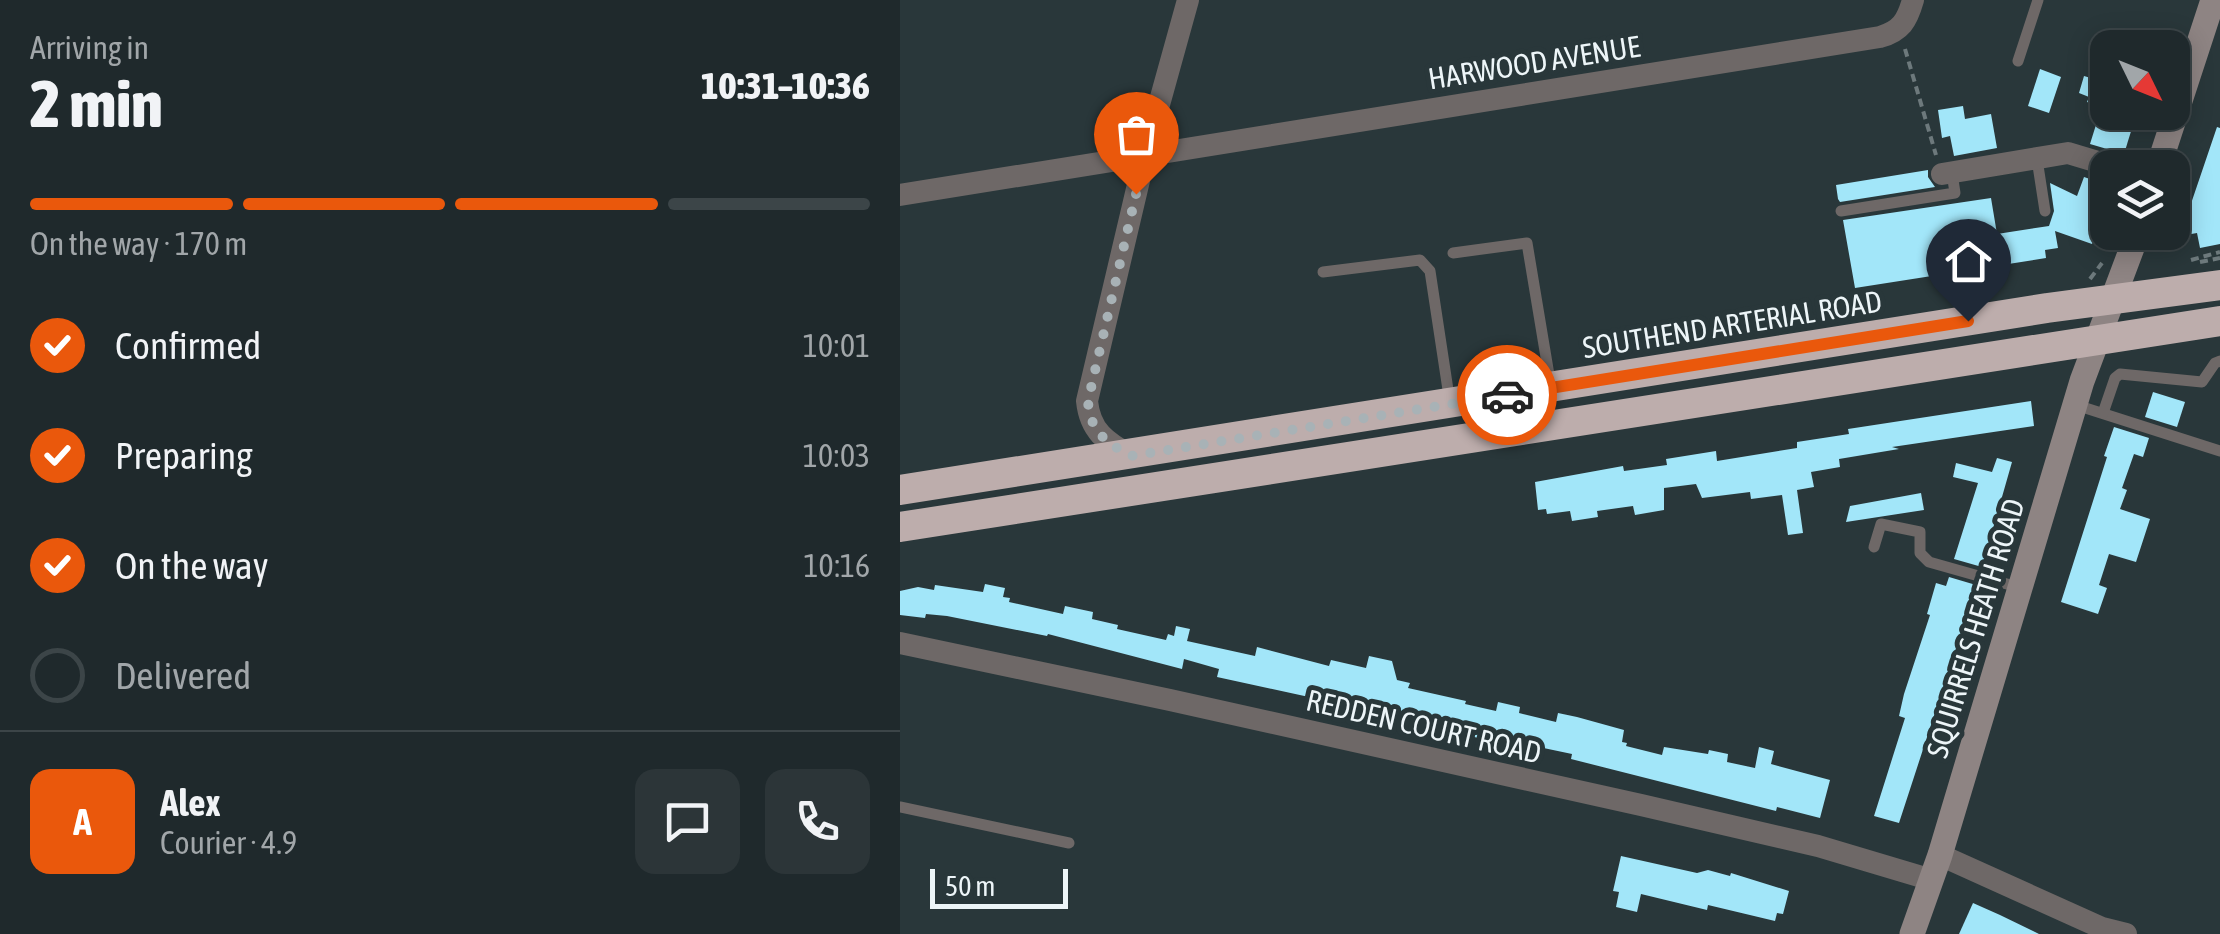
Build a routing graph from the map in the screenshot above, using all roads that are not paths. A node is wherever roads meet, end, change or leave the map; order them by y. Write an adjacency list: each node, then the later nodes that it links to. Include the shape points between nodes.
1 (1188, 0): 7 (street)
2 (1914, 0): 7 (street, HARWOOD AVENUE, via 1898,30 1880,37)
3 (2038, 0): 5 (lane)
4 (2213, 0): 6 (street)
5 (2018, 62)
6 (2164, 150)
7 (1145, 155): 11 (street, HARWOOD AVENUE); 29 (street, via 1088,401 1089,421)
8 (2090, 158): 9 (street)
9 (2037, 159): 10 (street); 13 (lane)
10 (1947, 174): 12 (lane, via 1955,193)
11 (900, 196)
12 (1841, 211)
13 (2045, 211)
14 (2132, 250): 18 (street, SQUIRRELS HEATH ROAD)
15 (1454, 253): 24 (lane, via 1528,243)
16 (1323, 272): 25 (lane, via 1420,260 1430,271)
17 (2220, 285): 18 (highway, SOUTHEND ARTERIAL ROAD)
18 (2114, 300): 19 (highway, via 2131,315); 20 (highway, SOUTHEND ARTERIAL ROAD); 22 (street, SQUIRRELS HEATH ROAD)
19 (2220, 308)
20 (1968, 321): 22 (highway, via 1992,333 2078,322); 24 (highway, SOUTHEND ARTERIAL ROAD)
21 (2220, 321): 22 (highway)
22 (2098, 340): 26 (street, SQUIRRELS HEATH ROAD); 31 (highway)
23 (2220, 362): 27 (lane, via 2202,382 2120,374)
24 (1551, 388): 25 (highway, SOUTHEND ARTERIAL ROAD)
25 (1450, 404): 29 (highway, SOUTHEND ARTERIAL ROAD)
26 (2076, 405): 27 (lane); 33 (street, SQUIRRELS HEATH ROAD)
27 (2103, 413): 28 (lane)
28 (2220, 451)
29 (1131, 456): 30 (highway, SOUTHEND ARTERIAL ROAD)
30 (900, 490)
31 (900, 526)
32 (1874, 547): 33 (lane, via 1881,524 1920,532 1920,553 1929,562)
33 (2021, 588): 37 (street, SQUIRRELS HEATH ROAD)
34 (900, 643): 37 (street, REDDEN COURT ROAD)
35 (900, 806): 36 (lane)
36 (1069, 843)
37 (1936, 867): 38 (street, REDDEN COURT ROAD); 39 (street, SQUIRRELS HEATH ROAD)
38 (2086, 928): 40 (street, REDDEN COURT ROAD)
39 (1912, 934)
40 (2126, 934)

